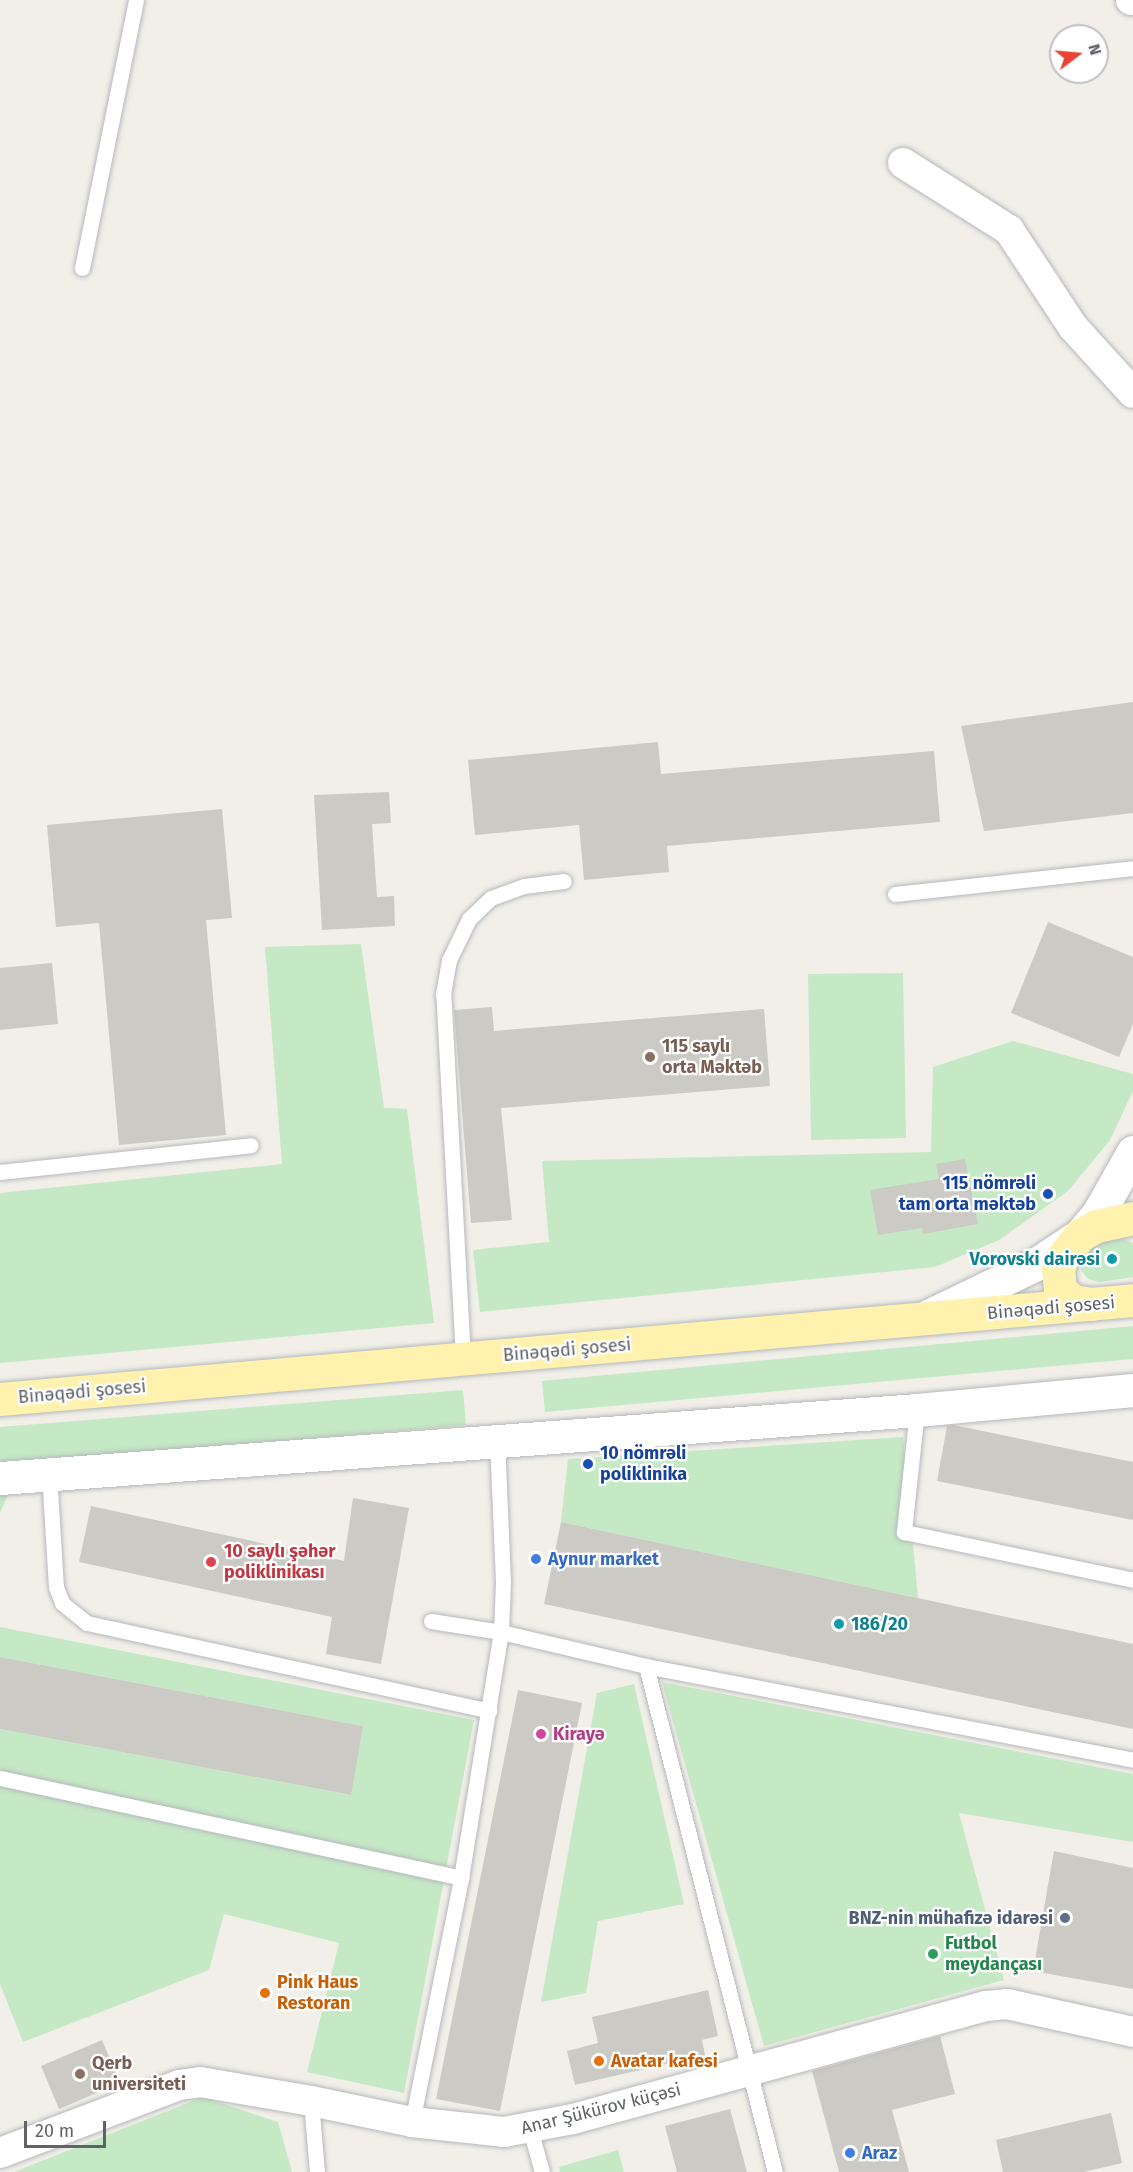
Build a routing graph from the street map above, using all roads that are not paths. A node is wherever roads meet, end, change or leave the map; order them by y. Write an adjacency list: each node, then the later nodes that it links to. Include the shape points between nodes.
1 (136, 0): 3 (lane)
2 (903, 163): 4 (street, via 1009,230 1073,327)
3 (82, 268)
4 (1133, 393)
5 (1133, 868): 7 (lane)
6 (564, 881): 16 (lane, via 524,886 491,898 469,919 449,960 443,994)
7 (895, 894)
8 (251, 1145): 10 (lane)
9 (1133, 1152): 12 (street, via 1099,1212)
10 (0, 1172)
11 (1126, 1223): 12 (main road)
12 (1080, 1235): 14 (main road, via 1062,1258 1060,1290 1073,1301); 15 (street, via 1038,1263)
13 (1133, 1300): 14 (main road, Binəqədi şosesi)
14 (1092, 1304): 15 (main road, Binəqədi şosesi)
15 (921, 1320): 16 (main road, Binəqədi şosesi)
16 (463, 1358): 20 (main road, Binəqədi şosesi)
17 (1133, 1369): 19 (street)
18 (1133, 1390): 19 (street)
19 (1101, 1393): 21 (street)
20 (0, 1399)
21 (917, 1410): 22 (street); 25 (lane, via 904,1532)
22 (497, 1440): 23 (street); 27 (lane, via 503,1582)
23 (49, 1473): 24 (street); 29 (lane, via 56,1587 62,1603 87,1623)
24 (0, 1478)
25 (1133, 1580)
26 (430, 1621): 27 (lane)
27 (501, 1632): 28 (lane); 29 (lane)
28 (646, 1666): 30 (lane); 34 (lane)
29 (489, 1711): 32 (lane)
30 (1133, 1760)
31 (0, 1779): 32 (lane)
32 (461, 1878): 36 (lane)
33 (1133, 2032): 34 (street, Anar Şükürov küçəsi, via 1006,2004 986,2006)
34 (748, 2071): 37 (street, Anar Şükürov küçəsi); 41 (lane)
35 (311, 2101): 36 (street, Anar Şükürov küçəsi); 38 (street, Anar Şükürov küçəsi, via 214,2083 179,2085); 39 (lane)
36 (412, 2122): 37 (street, Anar Şükürov küçəsi, via 504,2132)
37 (530, 2129): 40 (lane)
38 (0, 2153)
39 (317, 2172)
40 (542, 2172)
41 (775, 2172)

